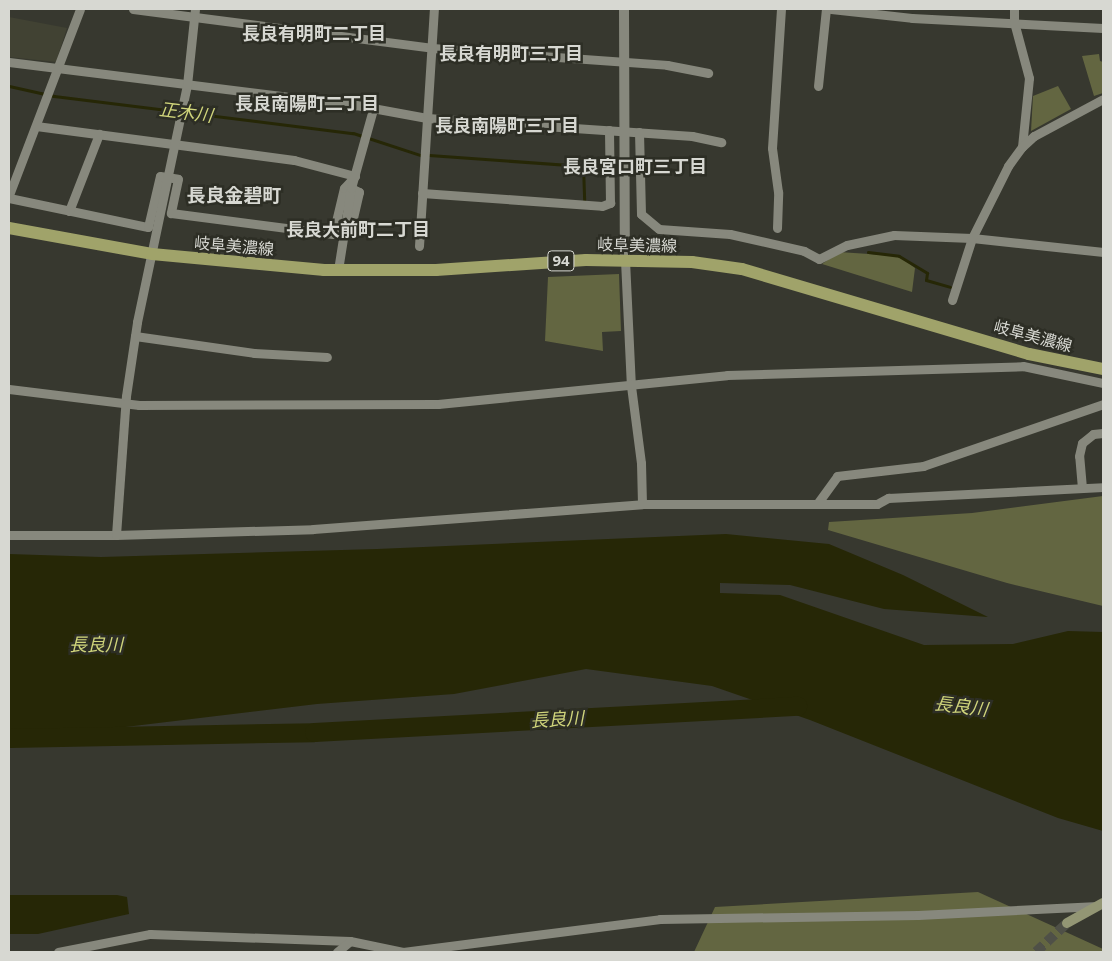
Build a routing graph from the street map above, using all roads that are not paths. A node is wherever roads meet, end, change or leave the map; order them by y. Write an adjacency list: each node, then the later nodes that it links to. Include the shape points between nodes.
1 (80, 9): 15 (street)
2 (133, 9): 9 (street)
3 (434, 9): 12 (street)
4 (624, 9): 14 (street)
5 (781, 9): 38 (street, via 772,148 778,192)
6 (826, 9): 18 (street)
7 (831, 9): 10 (street, via 912,18)
8 (1014, 9): 10 (street)
9 (195, 13): 12 (street); 17 (street)
10 (1014, 22): 11 (street); 29 (street, via 1029,78)
11 (1103, 28)
12 (432, 48): 14 (street); 21 (street)
13 (9, 62): 15 (street)
14 (624, 62): 16 (street); 24 (street)
15 (57, 68): 17 (street); 22 (street)
16 (708, 73)
17 (187, 84): 20 (street); 28 (street)
18 (818, 86)
19 (1103, 99): 29 (street, via 1034,136)
20 (373, 109): 21 (street); 30 (street)
21 (427, 118): 23 (street); 33 (street)
22 (36, 126): 26 (street); 34 (street)
23 (609, 130): 24 (street); 33 (street, via 610,202 602,206)
24 (624, 131): 25 (street); 43 (street)
25 (639, 132): 27 (street); 39 (street, via 641,214 659,228 730,234 804,251 819,259 847,245 894,235)
26 (99, 134): 28 (street); 35 (street)
27 (720, 142)
28 (175, 143): 30 (street, via 294,160); 31 (street)
29 (1022, 147): 39 (street, via 1008,166)
30 (355, 176): 31 (street, via 344,188 334,234 171,213 178,179); 32 (street)
31 (168, 177): 35 (street, via 160,176 148,227); 42 (street)
32 (352, 188): 37 (street, via 358,192); 44 (street)
33 (422, 193): 40 (street)
34 (9, 197): 35 (street)
35 (69, 211)
36 (9, 228): 42 (main road, 岐阜美濃線 / 94)
37 (352, 228)
38 (777, 228)
39 (972, 238): 41 (street); 45 (street)
40 (419, 246)
41 (1103, 252)
42 (152, 254): 44 (main road, 岐阜美濃線 / 94); 46 (street)
43 (625, 260): 44 (main road, 岐阜美濃線 / 94, via 508,263 409,271); 48 (main road, 岐阜美濃線 / 94, via 692,262 742,269 1029,354); 50 (street)
44 (338, 270)
45 (952, 300)
46 (135, 336): 47 (street, via 254,353); 52 (street)
47 (327, 357)
48 (1103, 370)
49 (1103, 383): 50 (street, via 1023,366 727,375)
50 (631, 386): 52 (street, via 438,404); 57 (street)
51 (9, 389): 52 (street)
52 (125, 403): 60 (street)
53 (1103, 404): 58 (street, via 924,466 836,476)
54 (1103, 433): 56 (street, via 1093,434 1082,443 1079,456)
55 (1103, 487): 56 (street)
56 (1082, 488): 58 (street, via 888,498 877,504)
57 (642, 504): 58 (street); 60 (street, via 314,529)
58 (817, 504)
59 (9, 535): 60 (street)
60 (116, 536)
61 (1098, 904): 62 (main road); 63 (street, via 918,915 660,918 403,952)
62 (1067, 923)
63 (350, 941): 64 (street, via 150,934); 65 (street)
64 (58, 952)
65 (337, 952)

